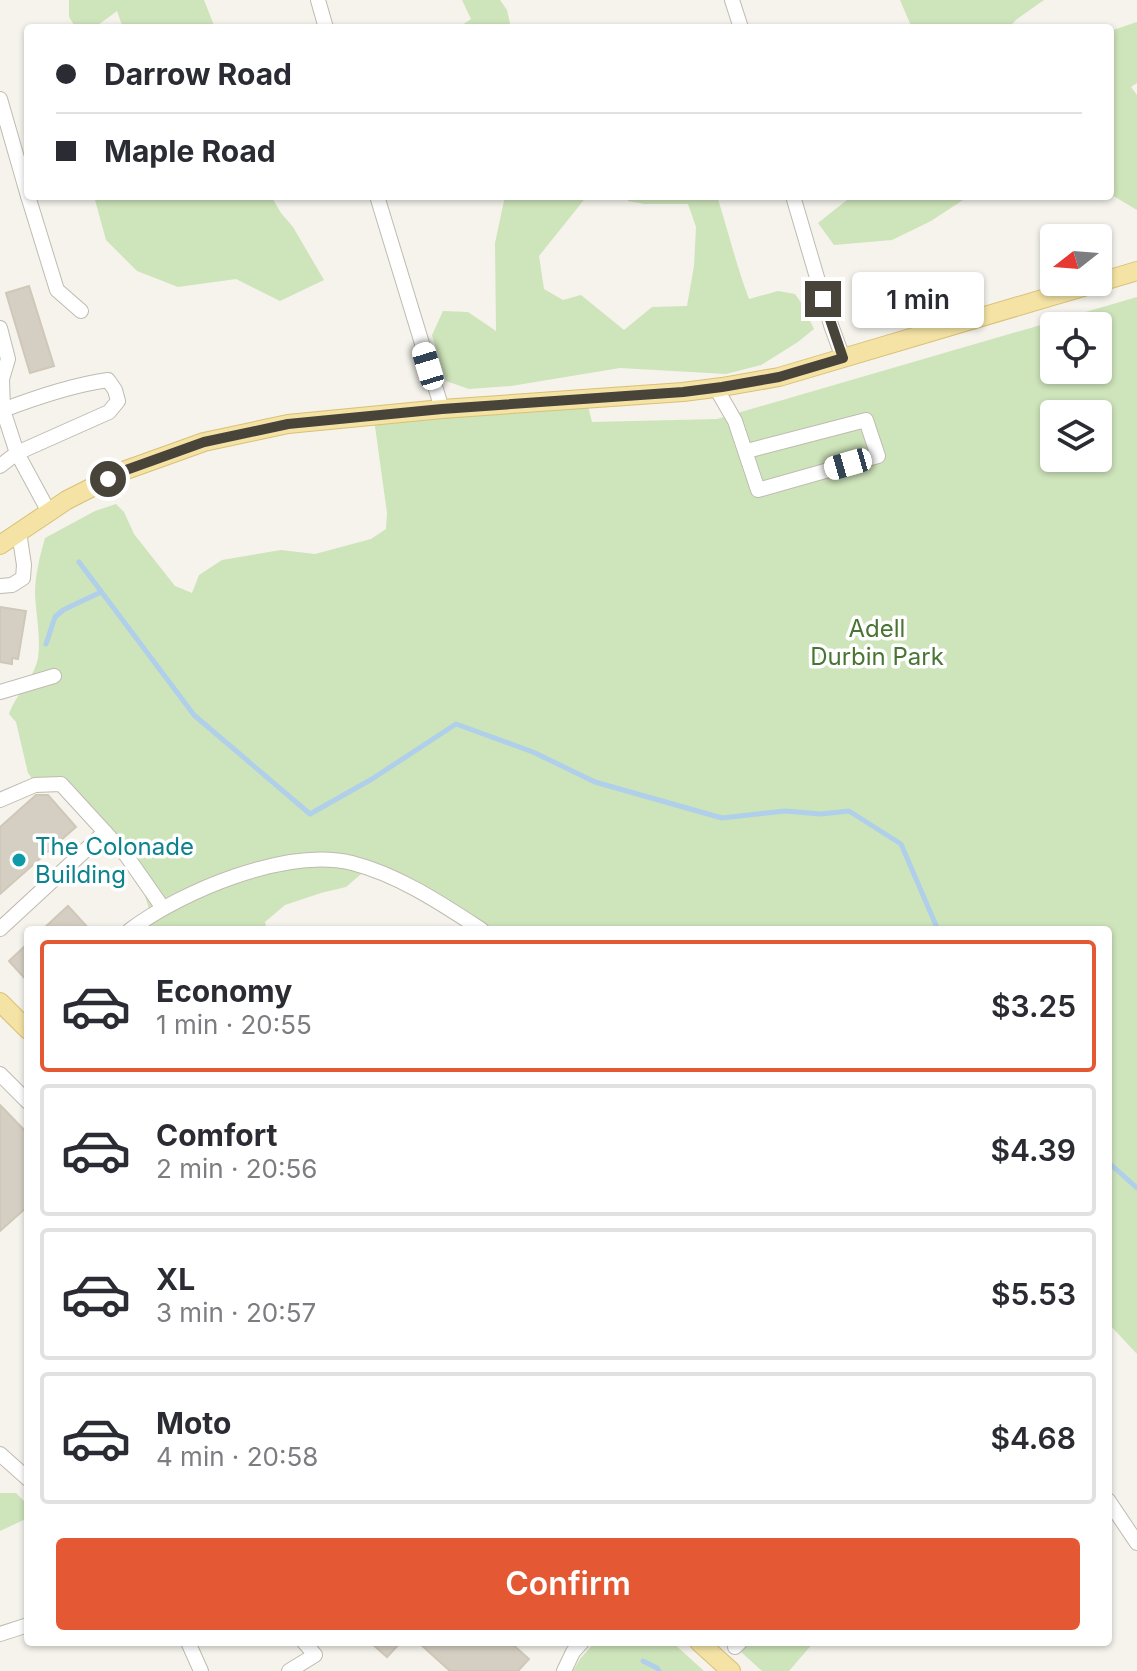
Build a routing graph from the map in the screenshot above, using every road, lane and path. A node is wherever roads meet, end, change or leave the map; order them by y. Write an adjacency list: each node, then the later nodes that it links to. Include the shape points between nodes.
1 (318, 0): 3 (street)
2 (732, 0): 4 (street)
3 (325, 24)
4 (740, 24)
5 (0, 99): 6 (street)
6 (24, 182)
7 (29, 200): 11 (street, via 57,290)
8 (378, 200): 15 (street)
9 (794, 200): 13 (street)
10 (1137, 271): 13 (main road)
11 (81, 311)
12 (0, 328): 16 (street, via 8,359)
13 (843, 358): 14 (main road)
14 (716, 388): 15 (main road); 17 (street)
15 (442, 409): 20 (main road, via 288,424 204,442 126,470)
16 (1, 410): 18 (street); 18 (street, via 89,383 108,380 115,390 118,401 109,412)
17 (747, 451): 17 (street, via 758,490 878,456 866,420)
18 (17, 453): 19 (street); 20 (street)
19 (0, 466)
20 (49, 512): 21 (main road)
21 (19, 532): 22 (main road); 23 (street, via 23,578)
22 (0, 545)
23 (0, 586)
24 (54, 676): 25 (street)
25 (0, 692)
26 (0, 800): 27 (street, via 35,785 61,784)
27 (105, 832): 28 (street); 31 (street)
28 (163, 908): 29 (street); 30 (street, via 259,869 342,861 396,879)
29 (136, 926)
30 (476, 926)
31 (0, 929)
32 (0, 1002): 33 (main road)
33 (24, 1025)
34 (0, 1074): 35 (street)
35 (24, 1098)
36 (0, 1454): 37 (street)
37 (24, 1475)
38 (1112, 1506): 39 (street)
39 (1137, 1543)
40 (24, 1626): 41 (street)
41 (0, 1634)
42 (190, 1646): 46 (street)
43 (307, 1646): 47 (street, via 315,1655)
44 (578, 1646): 48 (street)
45 (703, 1646): 49 (main road)
46 (201, 1671)
47 (289, 1671)
48 (564, 1671)
49 (731, 1671)

